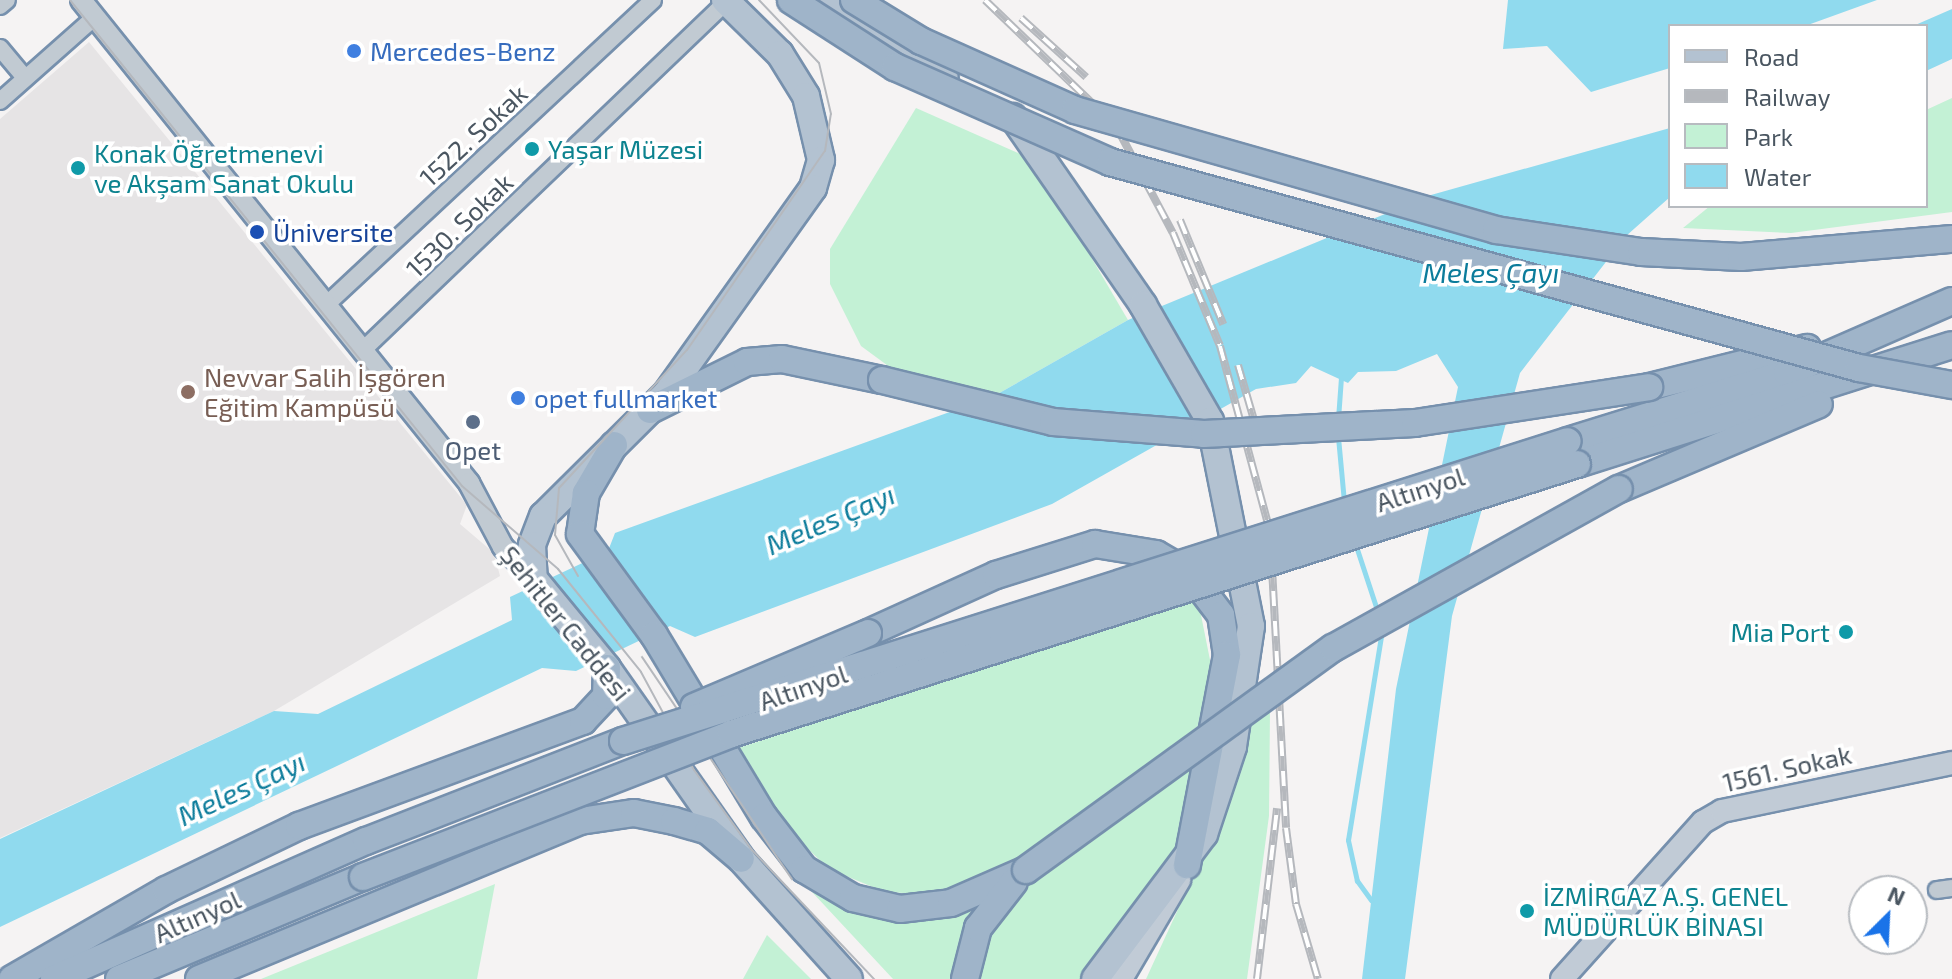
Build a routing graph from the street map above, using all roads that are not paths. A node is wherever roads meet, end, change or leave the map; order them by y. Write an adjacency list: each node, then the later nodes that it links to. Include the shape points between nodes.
1 (7, 0): 8 (street)
2 (81, 0): 9 (street, Şehitler Caddesi)
3 (653, 0): 15 (street, 1522. Sokak)
4 (791, 0): 19 (highway, bridge, via 895,67 1110,162 1859,368)
5 (821, 0): 28 (main road, via 1014,118 1143,305 1210,421 1251,626 1233,747)
6 (854, 0): 13 (highway, bridge, via 921,41 1075,110 1496,230 1641,252 1741,257)
7 (726, 1): 18 (street, 1530. Sokak); 20 (main road, via 780,54 806,96 821,160 780,242)
8 (0, 6)
9 (95, 17): 11 (street); 15 (street, Şehitler Caddesi)
10 (0, 48): 11 (street)
11 (25, 78): 12 (street)
12 (0, 101)
13 (1952, 239)
14 (1952, 301): 16 (highway)
15 (326, 305): 18 (street, Şehitler Caddesi)
16 (1888, 329): 20 (highway, bridge, via 1649,387 1415,423 1204,434 1053,422 782,359 747,362); 22 (highway)
17 (1947, 347): 22 (highway); 29 (highway, bridge, via 1619,489 1345,640)
18 (363, 350): 23 (street, Şehitler Caddesi, via 473,488 503,547)
19 (1952, 385)
20 (650, 410): 21 (main road)
21 (614, 445): 23 (main road, via 543,516 532,545); 29 (highway, via 580,508 580,534 654,635 764,817 804,869 828,886 878,905 926,909)
22 (1573, 453): 25 (highway, Altınyol, bridge); 33 (highway, Altınyol, bridge, via 731,734 363,877)
23 (534, 579): 24 (main road, Şehitler Caddesi)
24 (607, 668): 27 (main road, Şehitler Caddesi); 31 (highway, via 606,696 583,721 299,826 166,890)
25 (623, 741): 28 (highway, bridge, via 996,575 1059,551 1124,545 1189,573 1210,596 1227,655); 32 (highway, Altınyol, via 366,841)
26 (1952, 763): 39 (main road, 1561. Sokak, via 1722,811 1703,822)
27 (741, 859): 30 (main road, Şehitler Caddesi); 34 (highway, via 708,831 674,821 634,813 580,821)
28 (1187, 865): 37 (main road); 38 (main road)
29 (1026, 870): 36 (highway, via 978,928)
30 (834, 968): 35 (main road, Şehitler Caddesi)
31 (12, 979)
32 (54, 979)
33 (119, 979)
34 (199, 979)
35 (849, 979)
36 (965, 979)
37 (1095, 979)
38 (1121, 979)
39 (1562, 979)

